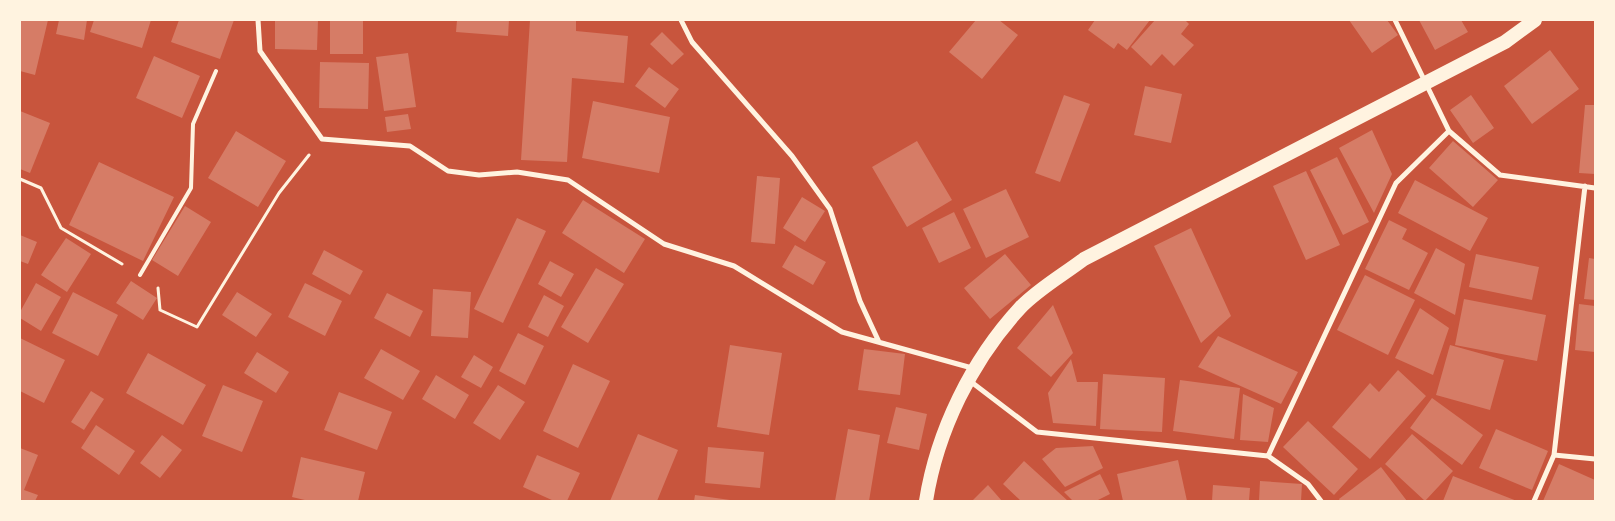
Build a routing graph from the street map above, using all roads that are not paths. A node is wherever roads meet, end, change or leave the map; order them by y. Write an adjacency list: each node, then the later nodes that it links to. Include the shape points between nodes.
1 (258, 20): 11 (street, via 260,51 322,139 410,146 448,171 479,175 517,172 568,180 664,244 734,266 842,332)
2 (681, 20): 11 (street, via 692,42 792,156 830,209 860,301)
3 (1396, 20): 6 (street)
4 (1535, 20): 6 (highway, via 1505,42)
5 (216, 72): 10 (lane, via 193,124 191,188)
6 (1426, 84): 7 (street); 12 (highway, via 1084,259 1022,307 986,350)
7 (1449, 131): 8 (street, via 1500,175); 14 (street, via 1396,183)
8 (1585, 186): 9 (street); 13 (street)
9 (1595, 188)
10 (140, 275)
11 (879, 342): 12 (street)
12 (972, 375): 14 (street, via 1037,432); 16 (highway, via 957,402 930,476)
13 (1554, 455): 15 (street); 18 (street)
14 (1268, 456): 17 (street, via 1308,484)
15 (1595, 459)
16 (926, 501)
17 (1321, 501)
18 (1534, 501)

